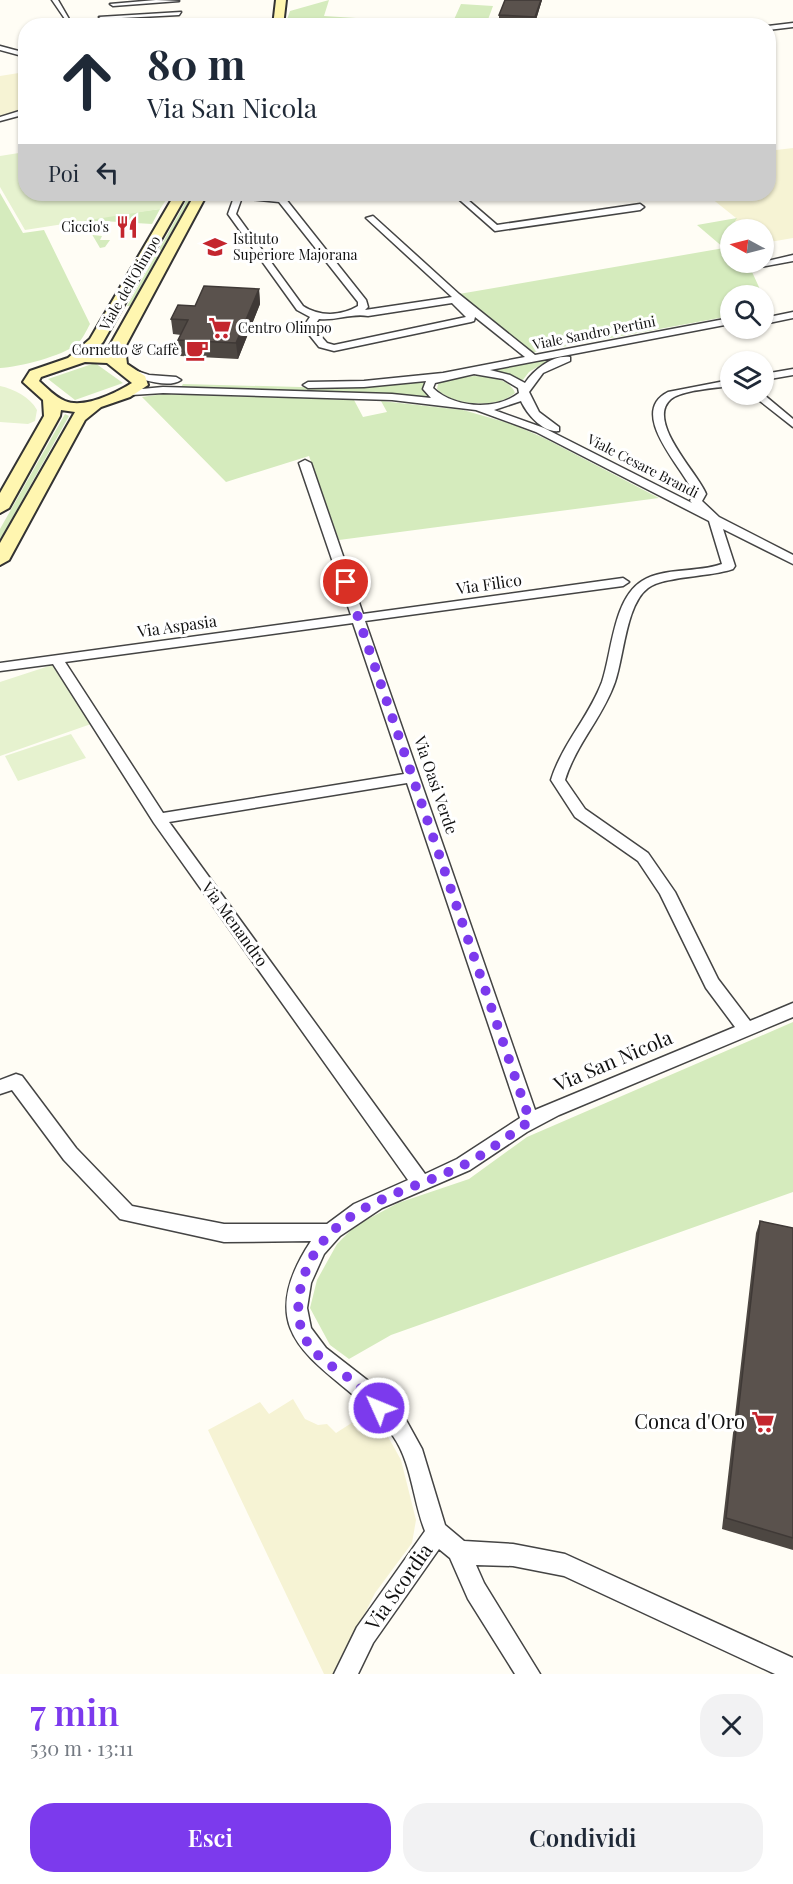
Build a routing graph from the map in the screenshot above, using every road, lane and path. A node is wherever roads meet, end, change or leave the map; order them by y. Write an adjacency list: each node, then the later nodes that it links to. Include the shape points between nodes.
1 (55, 0): 6 (street)
2 (281, 0): 7 (street)
3 (176, 1): 4 (street); 5 (street, via 180,16)
4 (113, 4)
5 (102, 17)
6 (67, 18)
7 (279, 18)
8 (793, 25): 9 (street)
9 (784, 26): 10 (street); 11 (street)
10 (776, 27)
11 (793, 33)
12 (0, 48): 13 (street)
13 (18, 53)
14 (18, 113): 15 (street)
15 (0, 119)
16 (177, 201): 34 (street, Viale dell'Olimpo, via 96,342)
17 (197, 201): 35 (street, Viale dell'Olimpo, via 117,347)
18 (237, 201): 29 (street, via 232,214 300,309)
19 (283, 201): 26 (street, via 363,302)
20 (465, 201): 21 (street, via 495,228)
21 (640, 207)
22 (370, 218): 33 (street)
23 (793, 258): 24 (street)
24 (774, 261)
25 (793, 309): 27 (street)
26 (357, 311): 29 (street); 29 (street, via 368,313 454,300 471,319 334,348 318,341 308,327)
27 (774, 313)
28 (793, 315): 30 (street)
29 (315, 317)
30 (774, 319)
31 (720, 323): 33 (street, Viale Sandro Pertini)
32 (720, 329): 41 (street, Viale Sandro Pertini, via 568,358 539,371)
33 (532, 358): 36 (street, Viale Sandro Pertini)
34 (69, 363): 35 (street, via 99,357); 42 (street, via 30,378)
35 (125, 369): 39 (street, via 158,380 314,385); 43 (street, Viale dell'Olimpo, via 140,380 140,385)
36 (464, 372): 39 (street); 41 (street, via 498,374 514,380)
37 (793, 372): 38 (street)
38 (774, 375)
39 (443, 376): 44 (street, via 431,381 428,389)
40 (720, 385): 49 (street, via 669,396 662,405 659,423 664,438 697,486 700,494)
41 (525, 392): 46 (street, via 510,403); 49 (street, Viale Cesare Brandi, via 530,410 542,421)
42 (50, 397): 43 (street, via 72,408); 50 (street, via 52,416)
43 (109, 398): 44 (street, via 163,390 392,397); 53 (street, via 78,417)
44 (447, 403): 46 (street)
45 (770, 405): 47 (street)
46 (476, 407): 51 (street, Viale Cesare Brandi, via 540,430)
47 (793, 424)
48 (305, 462): 56 (street, Via Oasi Verde)
49 (696, 501): 51 (street); 52 (street, Viale Cesare Brandi)
50 (0, 508)
51 (714, 519): 54 (street, Viale Cesare Brandi); 62 (street, via 729,566 716,572 645,584 630,601 608,685 562,763 558,780 580,813 643,857 667,892 712,983)
52 (793, 549)
53 (0, 560)
54 (793, 560)
55 (623, 582): 56 (street, Via Filico)
56 (359, 618): 57 (street, Via Aspasia); 59 (street, Via Oasi Verde)
57 (57, 660): 58 (street, Via Aspasia); 60 (street, Via Menandro)
58 (0, 667)
59 (414, 777): 60 (street); 64 (street, Via Oasi Verde)
60 (159, 819): 65 (street, Via Menandro)
61 (793, 1010): 62 (street, Via San Nicola)
62 (746, 1029): 64 (street, Via San Nicola)
63 (0, 1087): 66 (street, via 16,1081 70,1154 127,1213 224,1233)
64 (530, 1121): 65 (street, Via San Nicola, via 475,1159)
65 (421, 1183): 66 (street, Via San Nicola, via 362,1208)
66 (330, 1232): 67 (street, Via Scordia, via 305,1272 298,1319 306,1340 323,1361 351,1380 400,1428 409,1443)
67 (437, 1533): 68 (street); 70 (street, Via Scordia, via 365,1635)
68 (458, 1550): 69 (street, via 565,1565); 71 (street, via 476,1591)
69 (793, 1670)
70 (346, 1674)
71 (528, 1674)

